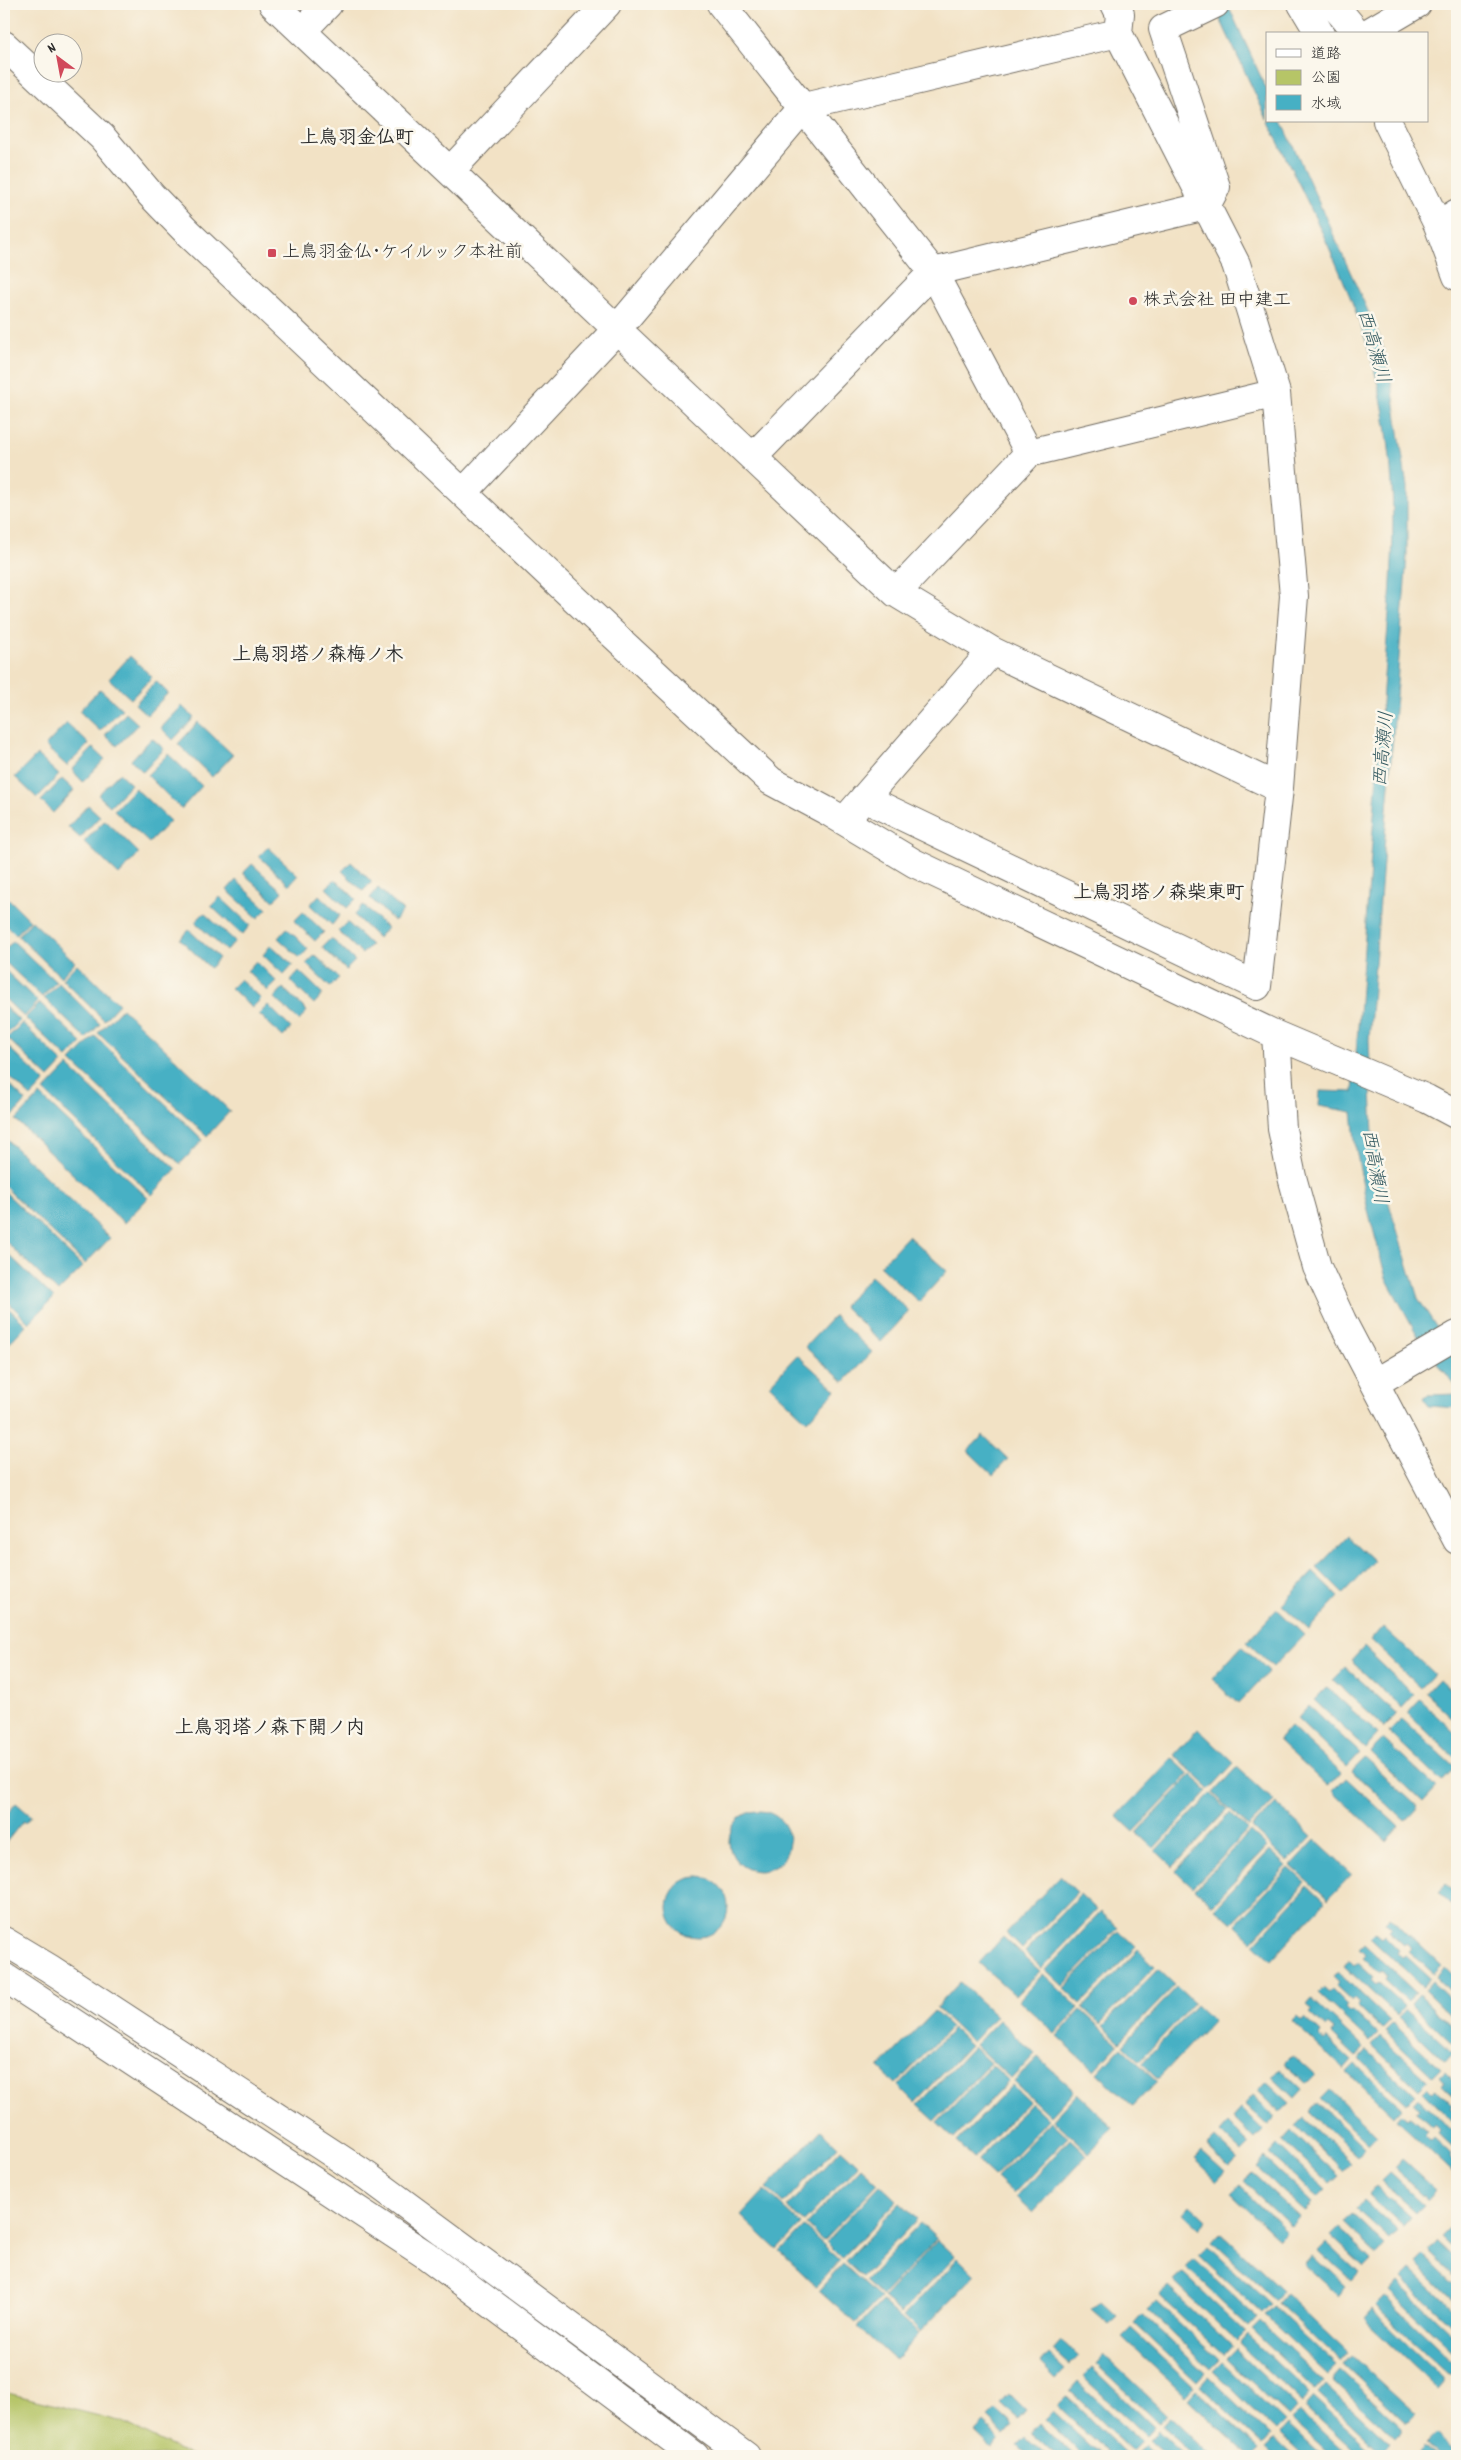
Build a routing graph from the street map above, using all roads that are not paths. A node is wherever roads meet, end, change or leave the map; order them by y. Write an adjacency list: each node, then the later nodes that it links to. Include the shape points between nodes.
1 (273, 4): 10 (street)
2 (328, 4): 10 (street)
3 (607, 4): 18 (street)
4 (721, 4): 16 (street)
5 (1115, 4): 14 (street, via 1120,14)
6 (1215, 4): 19 (street, via 1163,29 1216,187)
7 (1302, 4): 11 (street)
8 (1333, 4): 12 (street)
9 (1405, 7): 13 (street)
10 (302, 31): 18 (street)
11 (1319, 32)
12 (1356, 32)
13 (1369, 32)
14 (1118, 33): 16 (street); 19 (street)
15 (4, 45): 27 (street, via 102,137 188,233)
16 (804, 107): 21 (street); 23 (street)
17 (1388, 122): 20 (street)
18 (450, 170): 23 (street)
19 (1206, 206): 21 (street); 24 (street, via 1236,264)
20 (1448, 220): 22 (street)
21 (933, 272): 25 (street); 26 (street)
22 (1457, 276)
23 (617, 329): 26 (street); 27 (street)
24 (1276, 393): 25 (street); 30 (street, via 1294,596)
25 (1029, 453): 28 (street)
26 (753, 458): 28 (street)
27 (463, 493): 32 (street, via 771,781)
28 (896, 593): 29 (street)
29 (992, 651): 30 (street); 31 (street)
30 (1279, 788): 31 (street, via 1257,986)
31 (864, 798): 32 (street)
32 (845, 821): 33 (street, via 914,863)
33 (1276, 1036): 34 (street, via 1427,1099); 36 (street, via 1282,1129 1317,1267)
34 (1457, 1115)
35 (1457, 1335): 36 (street)
36 (1381, 1379): 37 (street)
37 (1457, 1540)
38 (4, 1941): 40 (street, via 367,2176)
39 (4, 1977): 41 (street, via 426,2255)
40 (736, 2453)
41 (695, 2456)

